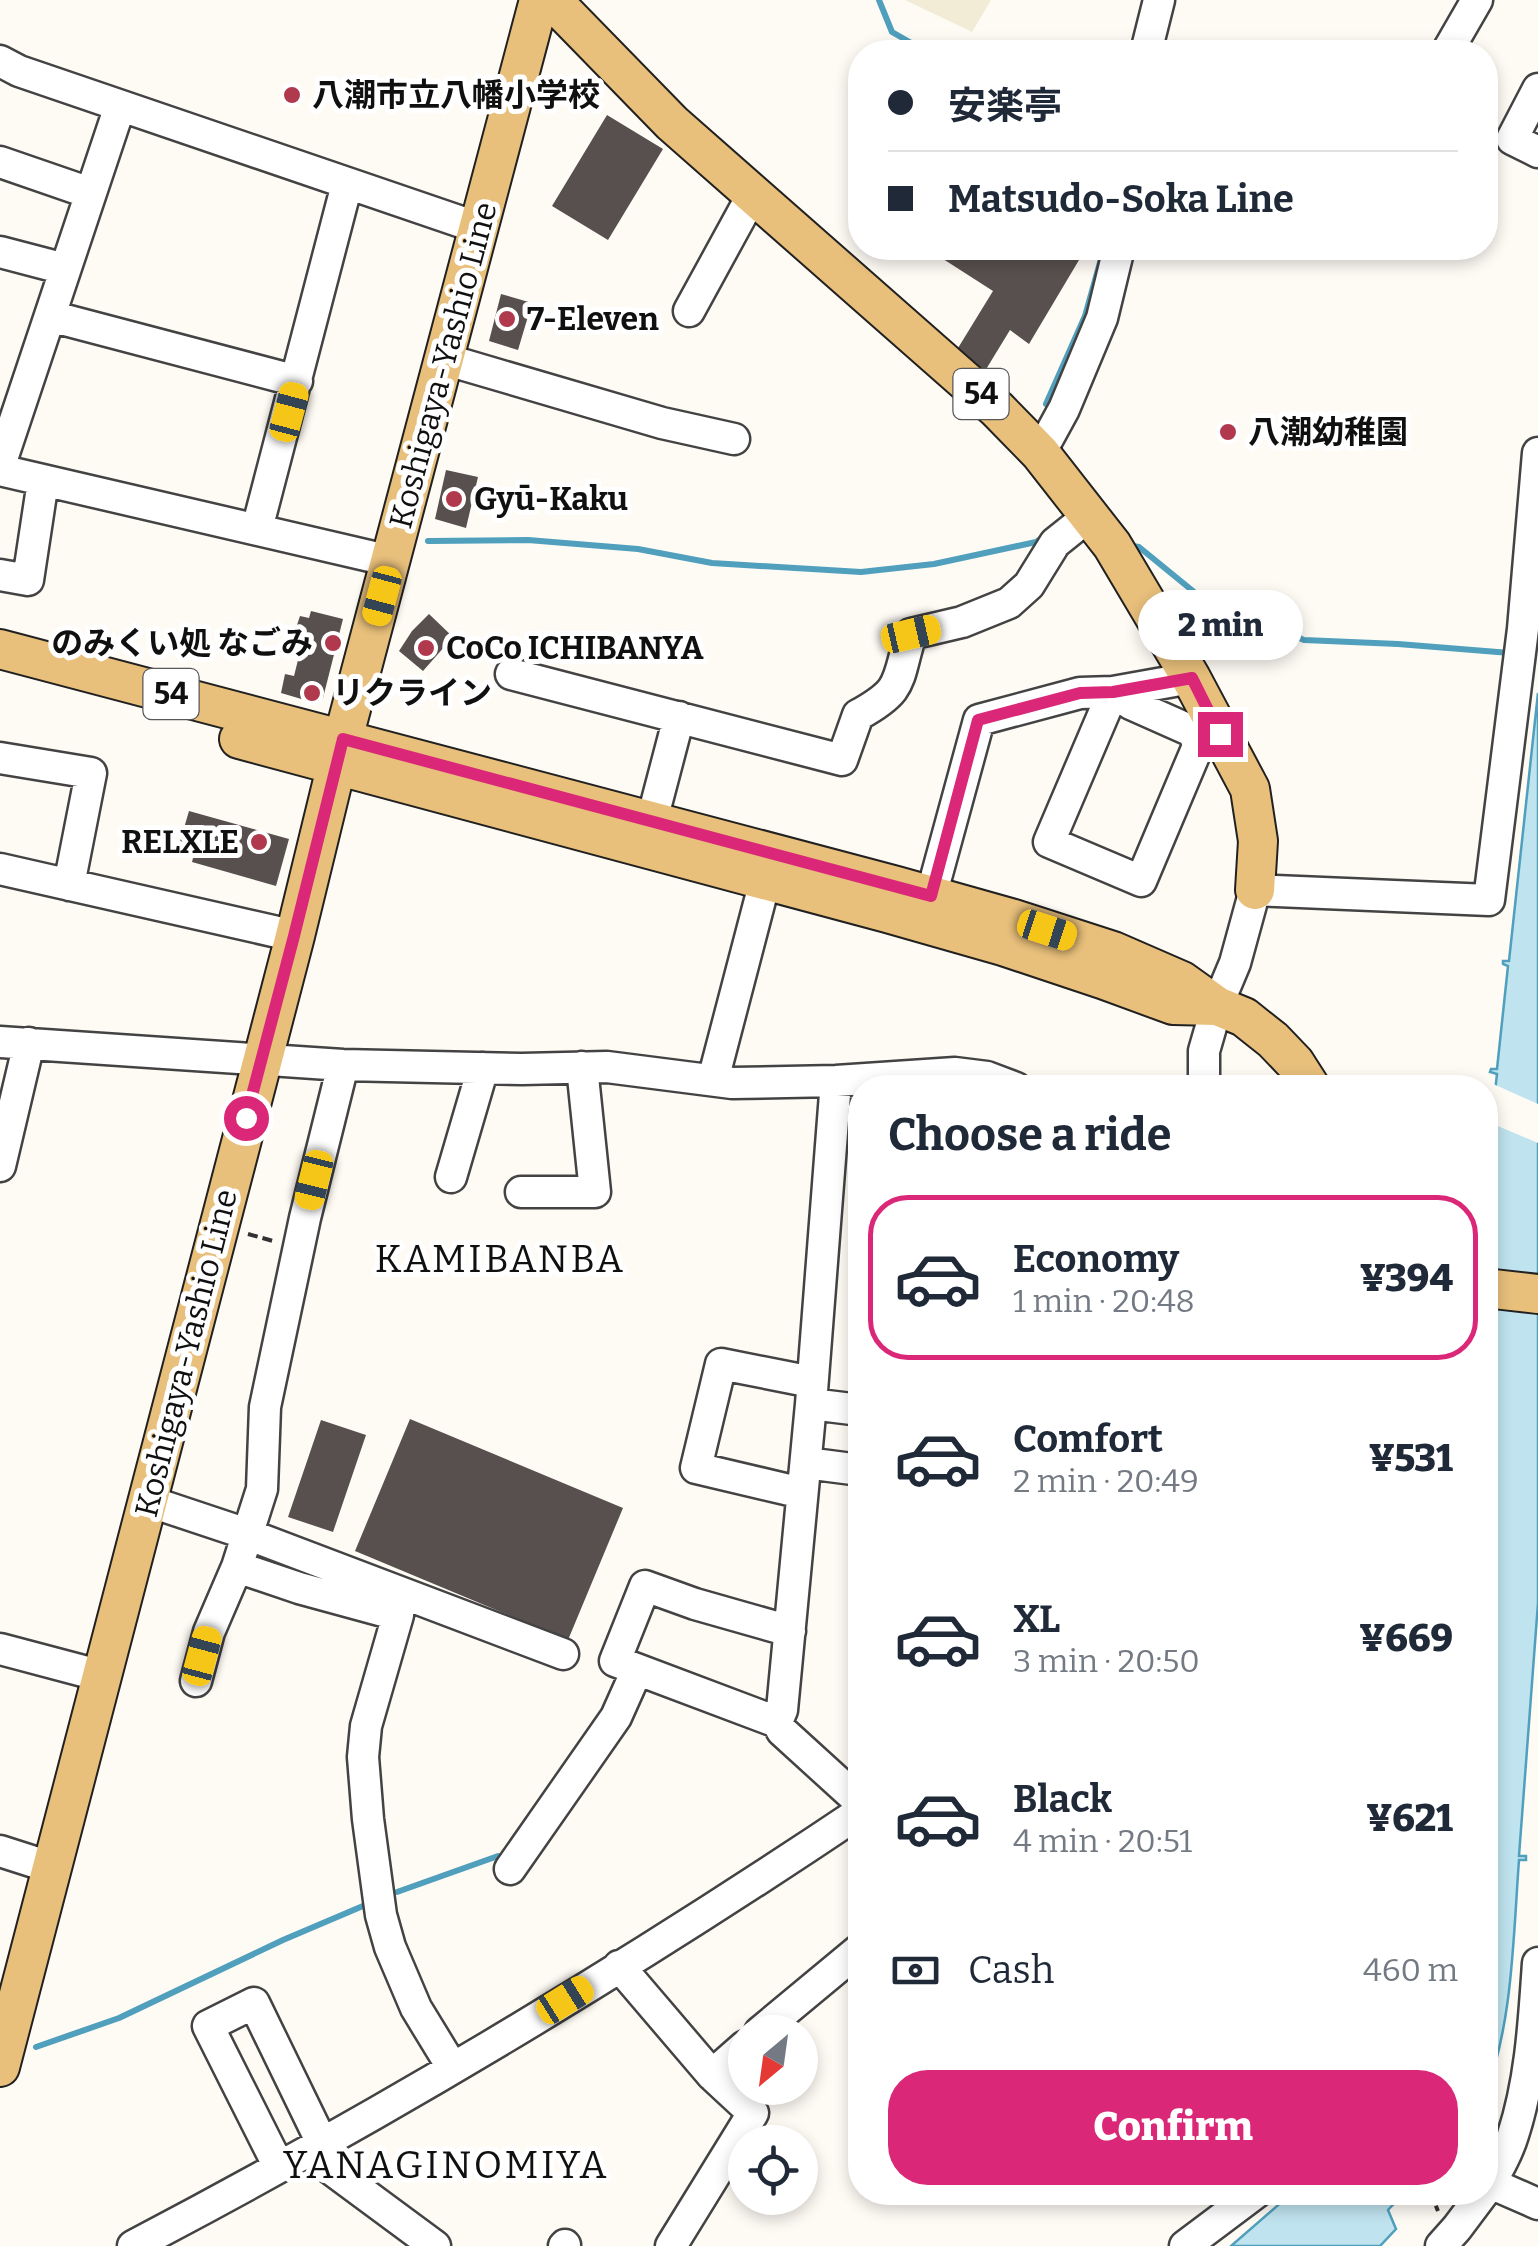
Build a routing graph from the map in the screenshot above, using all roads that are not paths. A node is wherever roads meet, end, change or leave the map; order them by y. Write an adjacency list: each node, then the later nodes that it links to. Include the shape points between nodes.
1 (538, 0): 15 (main road, Koshigaya-Yashio Line)
2 (552, 0): 14 (main road, 54, via 672,123)
3 (1158, 0): 5 (street)
4 (1477, 0): 6 (street)
5 (1149, 40)
6 (1454, 40)
7 (2, 67): 9 (street)
8 (1538, 90): 10 (street, via 1512,140)
9 (120, 106): 12 (street); 13 (street)
10 (1538, 152)
11 (0, 162): 13 (street)
12 (347, 184): 15 (street); 22 (street)
13 (90, 193): 18 (street)
14 (753, 194): 19 (street); 24 (main road, 54, via 963,376)
15 (479, 228): 21 (main road, Koshigaya-Yashio Line)
16 (0, 252): 18 (street)
17 (1116, 260): 24 (street, via 1102,318)
18 (65, 269): 20 (street)
19 (689, 311)
20 (50, 316): 22 (street); 26 (street)
21 (444, 359): 23 (street); 30 (main road, Koshigaya-Yashio Line)
22 (297, 381): 29 (street)
23 (734, 440)
24 (1040, 453): 28 (main road, 54)
25 (1538, 453): 44 (street, via 1489,900)
26 (0, 468): 27 (street)
27 (44, 480): 29 (street); 31 (street, via 28,580)
28 (1090, 515): 35 (main road, 54); 37 (street, via 1055,543 1010,603 911,634 896,688 858,715 842,760)
29 (257, 530): 30 (street)
30 (391, 560): 38 (main road, Koshigaya-Yashio Line)
31 (0, 575)
32 (0, 649): 38 (main road, 54)
33 (0, 674): 38 (main road, 54)
34 (511, 674): 37 (street)
35 (1192, 678): 36 (street); 44 (main road, 54, via 1250,790 1258,841)
36 (1113, 692): 36 (street, via 1049,842 1141,881 1198,746 1194,732); 45 (street, via 1080,693 978,720)
37 (679, 717): 40 (street)
38 (340, 752): 40 (main road, 54); 42 (main road, 54); 46 (main road, Koshigaya-Yashio Line)
39 (0, 758): 43 (street, via 92,773)
40 (652, 820): 45 (main road, 54)
41 (0, 869): 43 (street)
42 (765, 881): 47 (main road, 54, via 1003,946 1173,1005); 57 (street)
43 (69, 886): 46 (street)
44 (1255, 890): 47 (street)
45 (931, 896): 47 (main road, 54, via 1113,952 1182,980)
46 (294, 936): 49 (main road, Koshigaya-Yashio Line)
47 (1217, 1006): 55 (street); 56 (main road, 54, via 1273,1040)
48 (14, 1043): 49 (street); 60 (street)
49 (262, 1058): 50 (street); 69 (main road, Koshigaya-Yashio Line)
50 (343, 1065): 52 (street); 70 (street, via 275,1359 265,1408 262,1489)
51 (582, 1067): 52 (street); 57 (street); 62 (street, via 596,1192)
52 (482, 1068): 61 (street)
53 (939, 1075): 54 (street)
54 (966, 1075)
55 (1204, 1075)
56 (1303, 1075)
57 (713, 1080): 59 (street)
58 (848, 1080): 59 (street)
59 (836, 1081): 65 (street)
60 (0, 1166)
61 (450, 1178)
62 (521, 1192)
63 (1498, 1289): 64 (main road)
64 (1538, 1294)
65 (812, 1393): 66 (street); 68 (street); 68 (street, via 721,1364 696,1468)
66 (848, 1406)
67 (848, 1472): 68 (street)
68 (804, 1478): 72 (street)
69 (148, 1500): 70 (street); 76 (main road, Koshigaya-Yashio Line)
70 (247, 1534): 71 (street); 74 (street)
71 (238, 1567): 77 (street); 91 (street, via 398,1615 366,1726 368,1819 390,1946 416,2008)
72 (790, 1631): 75 (street, via 645,1586 615,1661); 78 (street)
73 (0, 1650): 76 (street)
74 (563, 1654)
75 (638, 1670): 78 (street); 83 (street, via 616,1717)
76 (102, 1676): 82 (main road, Koshigaya-Yashio Line)
77 (196, 1682)
78 (777, 1722): 79 (street)
79 (848, 1791)
80 (848, 1820): 86 (street)
81 (0, 1851): 82 (street)
82 (53, 1868): 90 (main road, Koshigaya-Yashio Line)
83 (510, 1869)
84 (848, 1959): 87 (street)
85 (1538, 1964): 88 (street)
86 (619, 1966): 91 (street); 92 (street)
87 (780, 2015)
88 (1535, 2043): 94 (street, via 1513,2137)
89 (728, 2061): 92 (street)
90 (0, 2067)
91 (452, 2067): 93 (street)
92 (712, 2075): 103 (street, via 753,2113)
93 (318, 2146): 95 (street); 95 (street, via 254,2003 208,2026); 100 (street, via 324,2164)
94 (1498, 2166)
95 (278, 2167): 101 (street)
96 (1498, 2192): 97 (street)
97 (1538, 2204)
98 (1239, 2205): 104 (street)
99 (1475, 2205): 105 (street)
100 (405, 2236): 102 (street)
101 (158, 2242)
102 (435, 2246)
103 (670, 2246)
104 (1185, 2246)
105 (1441, 2246)

